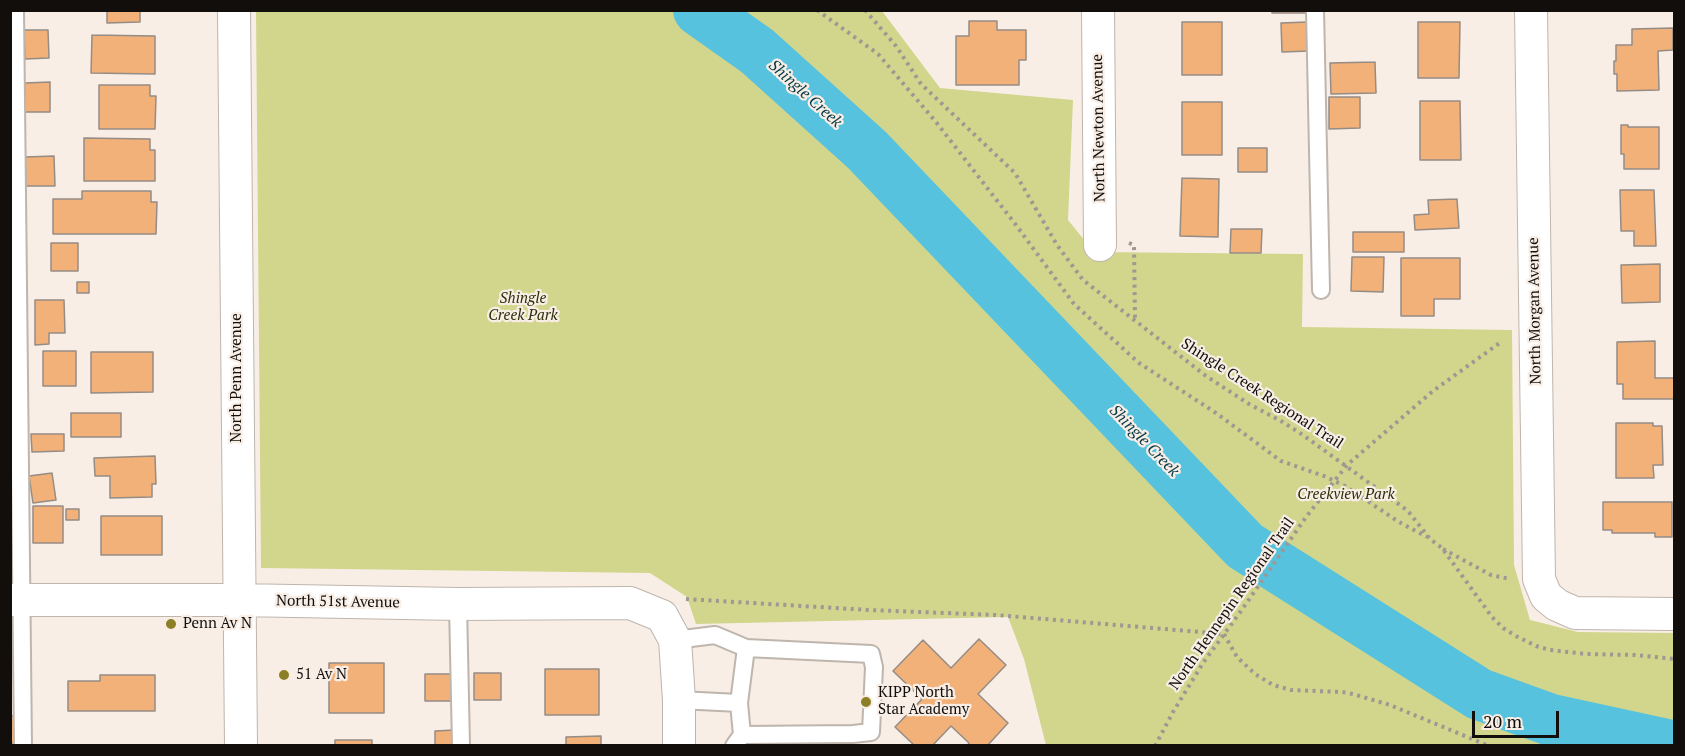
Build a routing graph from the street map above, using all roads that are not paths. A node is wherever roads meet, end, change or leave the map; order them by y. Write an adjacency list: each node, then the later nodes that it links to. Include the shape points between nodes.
1 (15, 10): 8 (lane)
2 (234, 10): 9 (street, North Penn Avenue)
3 (1098, 10): 6 (street, North Newton Avenue)
4 (1315, 10): 7 (lane)
5 (1531, 10): 11 (street, North Morgan Avenue, via 1539,579 1546,596 1575,613)
6 (1100, 238)
7 (1321, 290)
8 (15, 600): 9 (street, North 51st Avenue); 17 (lane)
9 (239, 600): 10 (street, North 51st Avenue); 18 (street, North Penn Avenue)
10 (458, 604): 12 (street, North 51st Avenue, via 630,603); 19 (lane)
11 (1674, 614)
12 (669, 628): 13 (lane, via 715,635); 14 (street)
13 (746, 648): 15 (lane); 16 (lane, via 871,654 871,732)
14 (679, 700): 15 (lane); 20 (street)
15 (739, 703): 16 (lane)
16 (738, 740)
17 (22, 746)
18 (242, 746)
19 (461, 746)
20 (679, 746)

